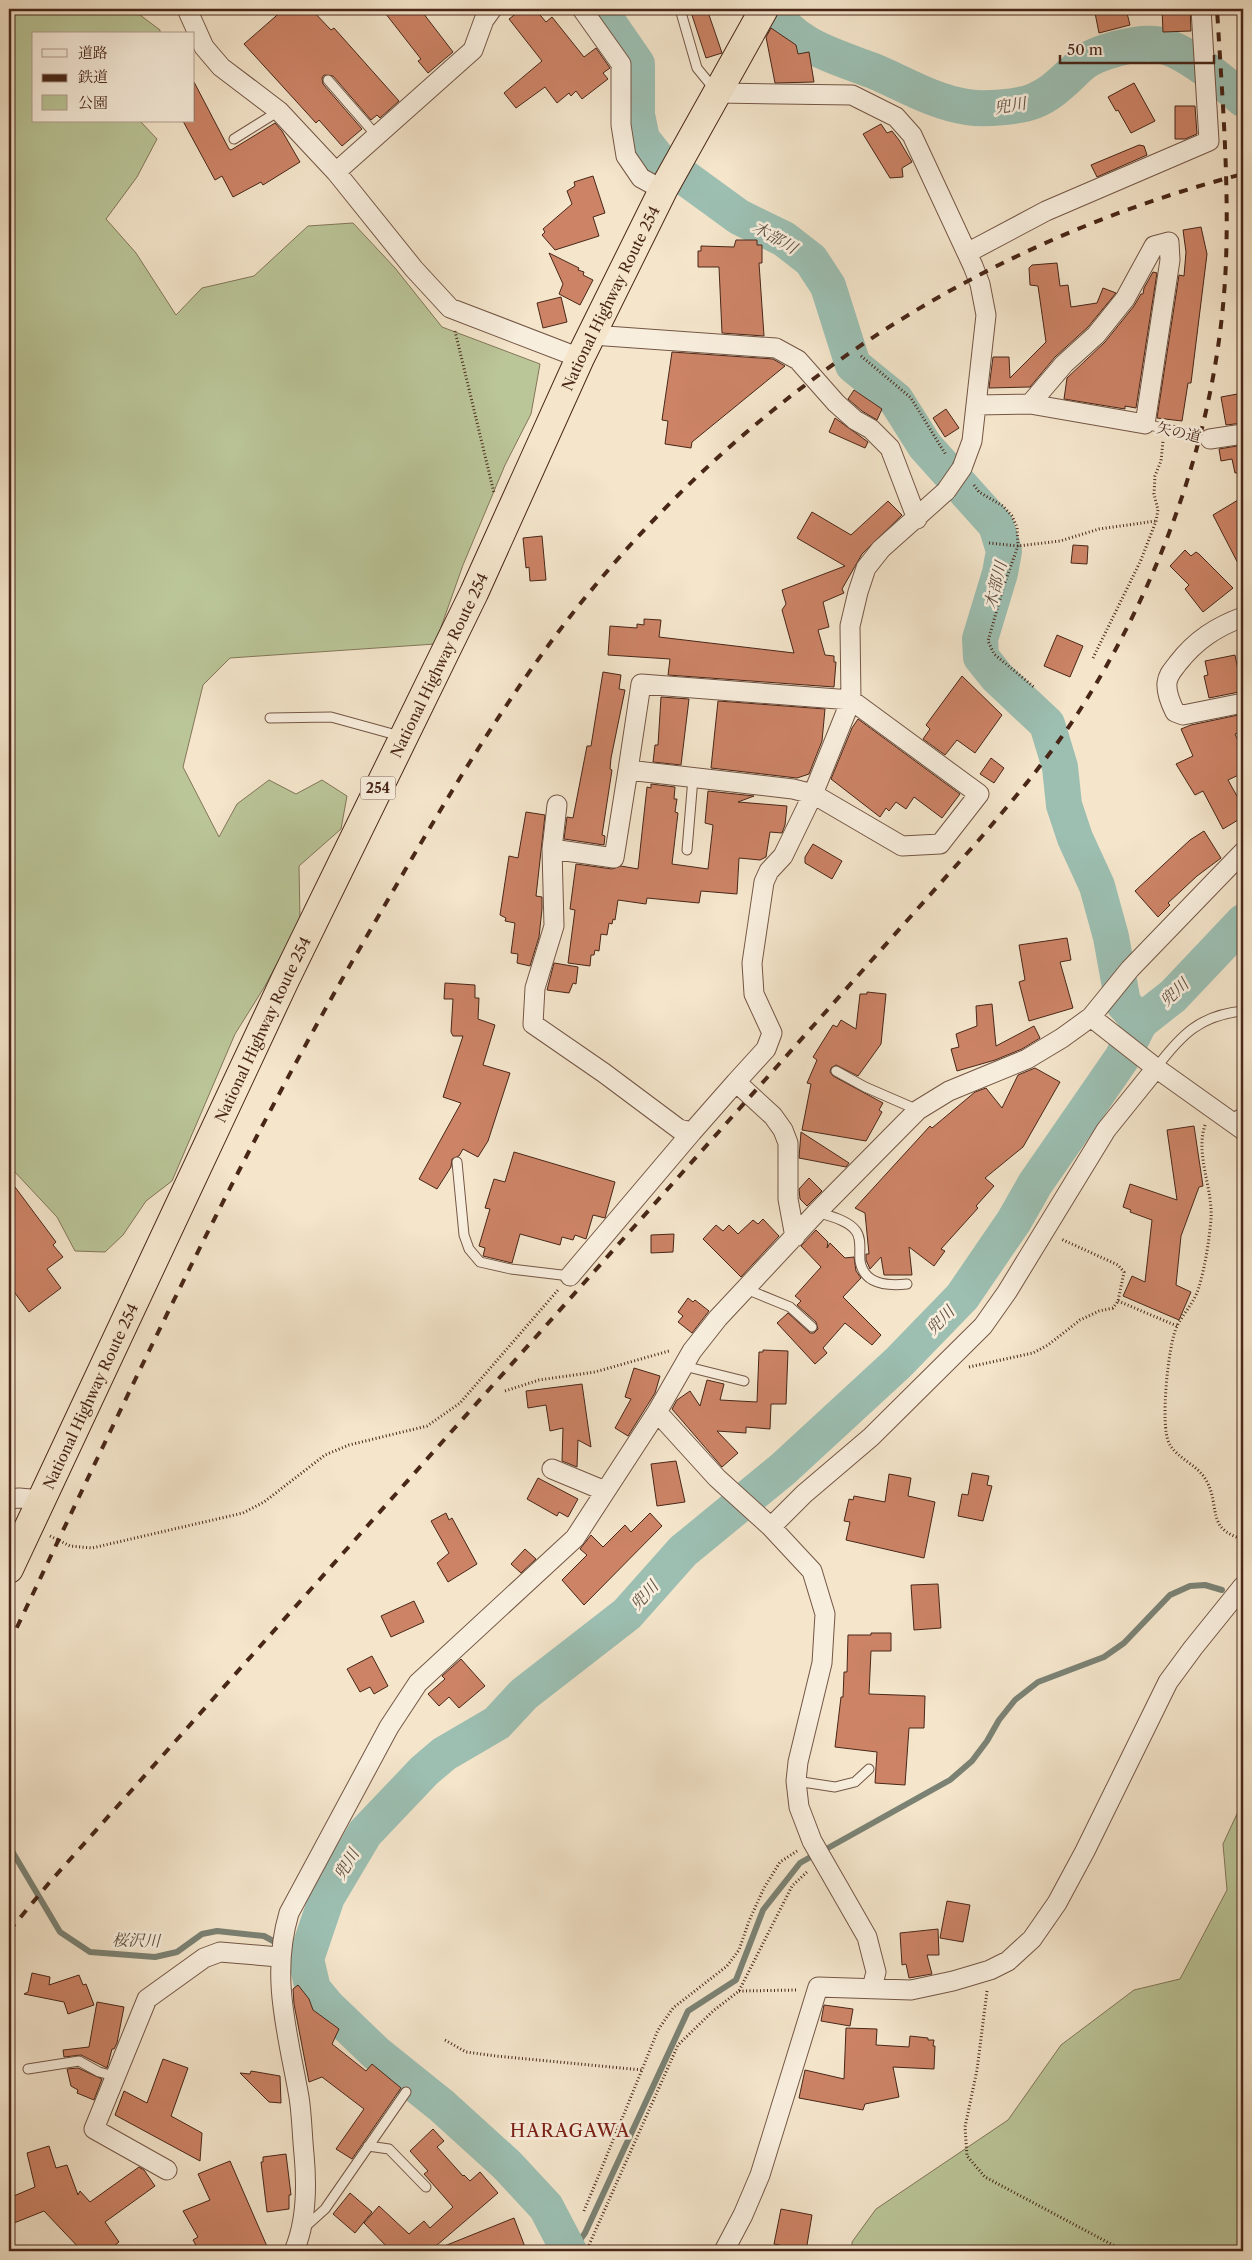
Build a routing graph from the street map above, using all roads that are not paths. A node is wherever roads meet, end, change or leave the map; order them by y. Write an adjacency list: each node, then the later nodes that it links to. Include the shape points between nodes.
1 (187, 9): 9 (street, via 204,47 221,67)
2 (492, 9): 10 (street, via 472,50)
3 (582, 9): 13 (street, via 621,64 621,125 626,156 640,178)
4 (680, 9): 8 (lane, via 697,68)
5 (1201, 9): 14 (street, via 1209,141 1046,211)
6 (763, 11): 8 (highway, National Highway Route 254 / 254)
7 (328, 80): 10 (lane)
8 (718, 93): 13 (highway, National Highway Route 254 / 254); 14 (street, via 852,95 896,117 912,135)
9 (279, 110): 11 (lane); 12 (street)
10 (376, 135): 12 (street)
11 (234, 139)
12 (336, 172): 15 (street, via 414,269 450,308)
13 (663, 190): 15 (highway, National Highway Route 254 / 254)
14 (968, 253): 17 (street, via 980,284 986,315)
15 (586, 347): 21 (street, via 776,348 798,360 836,403 883,439 890,448); 26 (highway, National Highway Route 254 / 254, via 474,593)
16 (1030, 404): 17 (street); 18 (street); 18 (street, via 1125,299 1154,246 1169,242 1170,260)
17 (977, 405): 21 (street, bridge, via 972,441 960,469 946,492)
18 (1145, 424): 20 (lane, 矢の道)
19 (1243, 434): 20 (street, 矢の道)
20 (1210, 439)
21 (917, 518): 23 (street, via 881,549 863,576 850,626)
22 (1243, 617): 24 (street, via 1221,625 1191,646 1169,673 1167,684 1175,712 1183,715)
23 (851, 700): 27 (street, via 641,684); 29 (street); 29 (street, via 979,794 940,844 902,846)
24 (1243, 703)
25 (270, 718): 26 (lane, via 331,717)
26 (402, 737): 55 (highway, National Highway Route 254 / 254)
27 (628, 770): 28 (street); 31 (street, via 614,858)
28 (693, 778): 29 (street); 32 (lane)
29 (813, 794): 38 (street, via 783,856 764,882 752,963 754,994 772,1034 766,1050)
30 (557, 805): 31 (street)
31 (552, 849): 41 (street, via 554,926 535,988 533,1024 679,1128)
32 (687, 850)
33 (1243, 852): 35 (street, via 1109,993)
34 (1243, 1011): 36 (lane, via 1210,1017 1190,1029)
35 (1094, 1020): 36 (street); 39 (street, via 1027,1059 949,1091)
36 (1152, 1065): 40 (street, via 1210,1108); 56 (street, via 1106,1130 984,1326 871,1437)
37 (836, 1071): 39 (lane)
38 (736, 1082): 41 (street); 44 (street, via 772,1116 788,1143 788,1199)
39 (918, 1110): 43 (street)
40 (1238, 1121)
41 (692, 1132): 45 (street)
42 (457, 1162): 45 (lane, via 464,1235 469,1249 480,1262)
43 (817, 1212): 44 (street); 46 (lane, via 850,1225 856,1232 860,1240 860,1261 868,1278 878,1283)
44 (795, 1237): 47 (street)
45 (570, 1276)
46 (907, 1284)
47 (746, 1289): 48 (lane, via 790,1306); 49 (street)
48 (812, 1326)
49 (688, 1358): 50 (lane); 51 (street)
50 (744, 1381)
51 (656, 1412): 53 (street); 56 (street, via 717,1478)
52 (552, 1469): 53 (street)
53 (605, 1491): 62 (street, via 575,1538 418,1683 389,1727 289,1913)
54 (9, 1500): 55 (street, via 19,1498)
55 (36, 1511): 57 (highway, National Highway Route 254 / 254)
56 (766, 1522): 61 (street, via 812,1571 825,1614 822,1663)
57 (9, 1569)
58 (1243, 1586): 59 (street)
59 (1236, 1606): 63 (street, via 1168,1682 1057,1903 1032,1939 1008,1961 953,1982 911,1990)
60 (869, 1769): 61 (lane, via 855,1782 835,1787)
61 (796, 1781): 63 (street, via 799,1807 812,1841 867,1937 876,1972)
62 (280, 1948): 65 (street, via 220,1952 204,1958 147,1999); 70 (street, via 281,1998 299,2100 306,2180)
63 (872, 1988): 72 (street, via 818,1987 760,2175)
64 (28, 2069): 65 (lane, via 79,2061)
65 (114, 2076): 68 (street, via 94,2129)
66 (406, 2092): 67 (lane)
67 (368, 2146): 69 (lane, via 389,2149); 70 (lane, via 325,2209)
68 (167, 2170)
69 (426, 2187)
70 (302, 2230): 71 (street)
71 (294, 2251)
72 (724, 2251)

